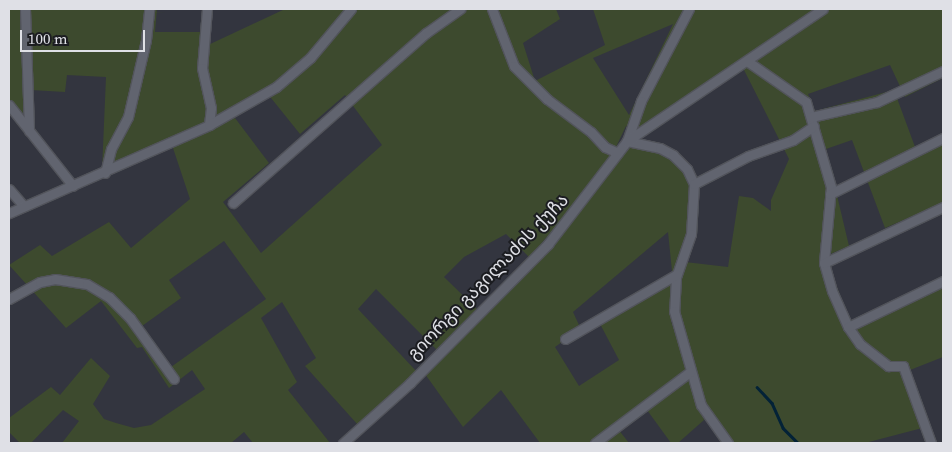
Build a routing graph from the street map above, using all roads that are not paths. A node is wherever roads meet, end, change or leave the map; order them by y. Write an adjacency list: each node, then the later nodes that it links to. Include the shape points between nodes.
1 (25, 9): 14 (street)
2 (149, 9): 18 (street, via 146,40 128,117 111,149)
3 (207, 9): 13 (street, via 202,68 211,108)
4 (351, 9): 13 (street, via 293,75)
5 (460, 9): 23 (street, via 418,40)
6 (492, 9): 17 (street, via 514,66 547,99 591,132 605,147)
7 (689, 9): 16 (street, via 641,101)
8 (823, 9): 9 (street, გიორგი გაგილაძის ქუჩა)
9 (747, 61): 12 (street, via 806,102); 16 (street, გიორგი გაგილაძის ქუჩა)
10 (943, 71): 12 (street, via 877,102)
11 (9, 105): 14 (street)
12 (812, 122): 19 (street, via 793,140 748,156); 22 (street)
13 (209, 125): 18 (street)
14 (29, 131): 20 (street)
15 (943, 138): 22 (street)
16 (627, 141): 17 (street, გიორგი გაგილაძის ქუჩა); 19 (street, via 660,148 673,155 687,169)
17 (618, 153): 35 (street, გიორგი გაგილაძის ქუჩა, via 548,244 410,383)
18 (105, 173): 20 (street)
19 (694, 184): 28 (street, via 691,234)
20 (73, 186): 24 (street)
21 (9, 189): 24 (street)
22 (830, 194): 27 (street)
23 (233, 203)
24 (24, 206): 26 (street)
25 (943, 207): 27 (street)
26 (9, 213)
27 (824, 263): 31 (street)
28 (677, 274): 32 (street); 33 (street, via 674,310)
29 (943, 280): 31 (street)
30 (9, 299): 34 (street, via 40,282 55,279 87,284 109,297 130,318)
31 (848, 327): 38 (street, via 875,357 888,366 903,366)
32 (565, 339)
33 (690, 372): 36 (street); 37 (street, via 704,412)
34 (174, 379)
35 (343, 443)
36 (595, 443)
37 (728, 443)
38 (931, 443)

